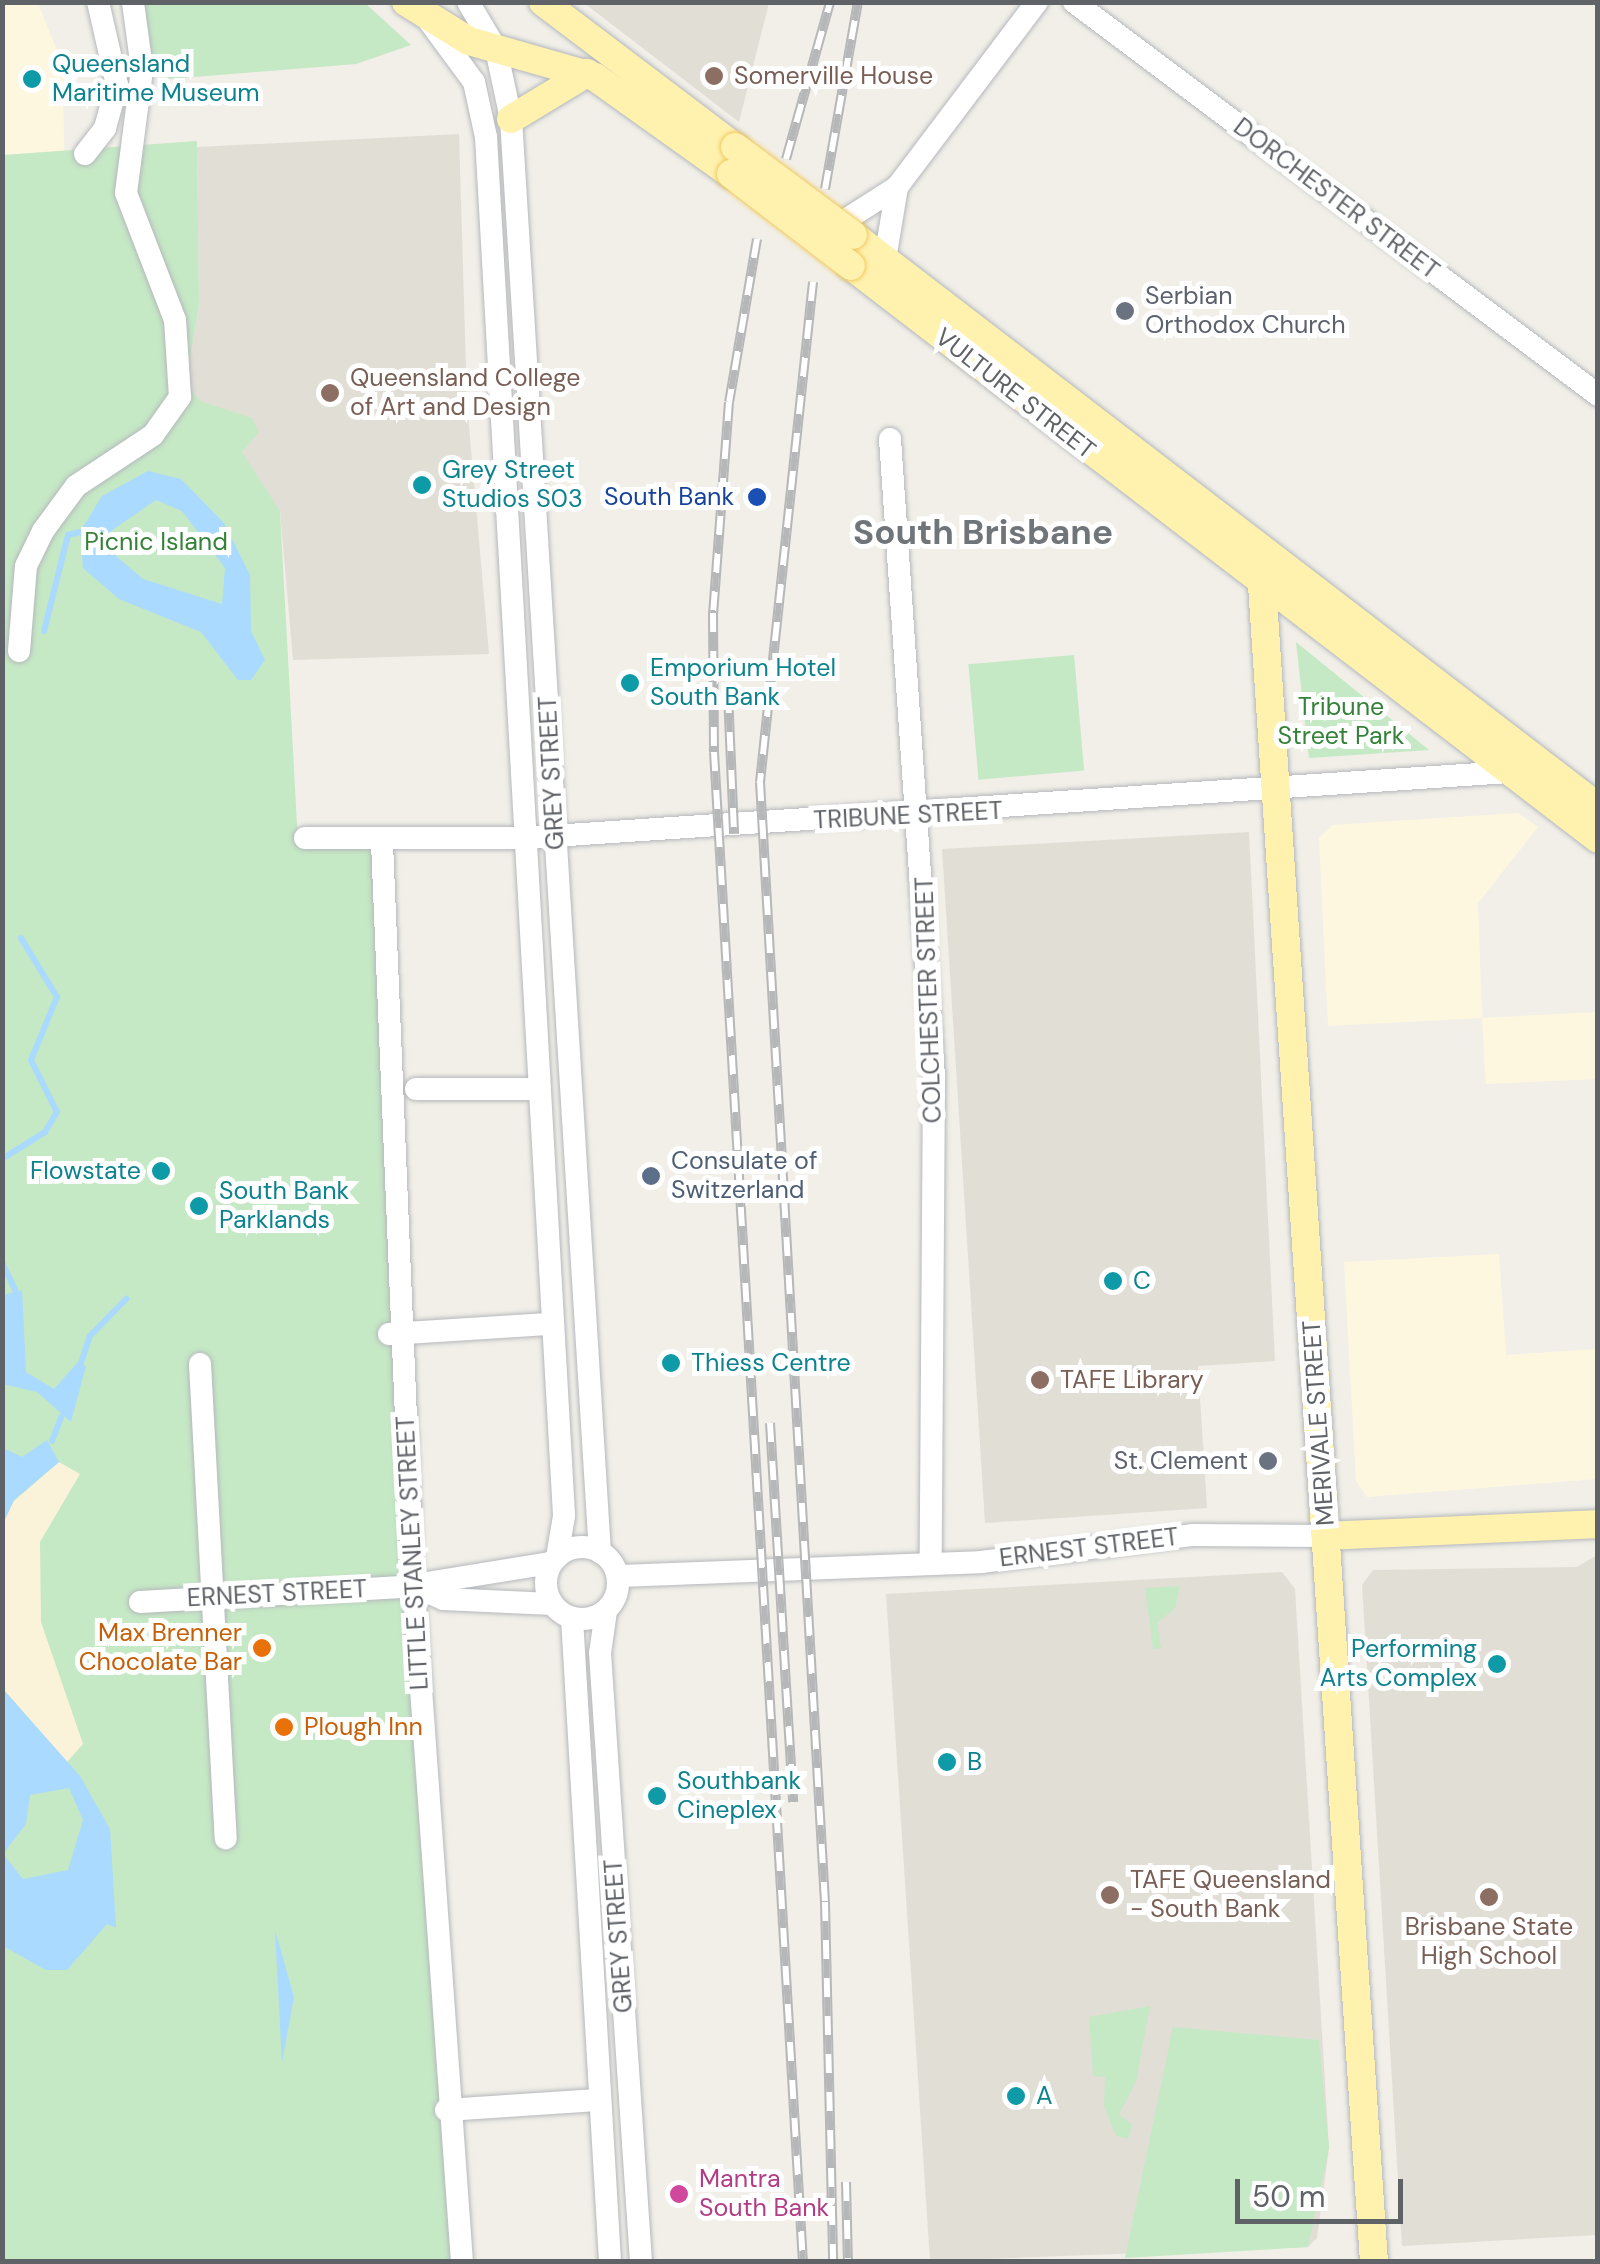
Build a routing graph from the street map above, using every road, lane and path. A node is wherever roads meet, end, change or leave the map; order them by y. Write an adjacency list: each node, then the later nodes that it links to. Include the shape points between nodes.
1 (98, 2): 12 (street, via 115,48 116,94)
2 (133, 2): 20 (street, via 142,70 126,193 174,320 180,398 153,435 76,486 42,530 26,566)
3 (406, 2): 8 (main road, VULTURE STREET)
4 (468, 2): 9 (street, GREY STREET)
5 (544, 2): 13 (main road, VULTURE STREET)
6 (1037, 2): 14 (street)
7 (1074, 2): 17 (street, DORCHESTER STREET)
8 (429, 21): 9 (main road, VULTURE STREET); 27 (street, GREY STREET, via 474,82 486,137)
9 (496, 49): 10 (main road, VULTURE STREET); 11 (street, GREY STREET)
10 (587, 73): 11 (main road); 13 (main road, VULTURE STREET)
11 (511, 119): 25 (street, GREY STREET)
12 (85, 154)
13 (733, 160): 15 (main road, VULTURE STREET, bridge); 19 (main road, VULTURE STREET, bridge, via 851,266)
14 (897, 186): 15 (street); 16 (street)
15 (849, 227): 16 (main road, VULTURE STREET)
16 (885, 259): 23 (main road, VULTURE STREET)
17 (1598, 395)
18 (890, 439): 24 (street, COLCHESTER STREET)
19 (1262, 585): 21 (main road, VULTURE STREET); 22 (main road, MERIVALE STREET)
20 (19, 651)
21 (1510, 772): 22 (street, TRIBUNE STREET); 28 (main road, VULTURE STREET)
22 (1279, 793): 24 (street, TRIBUNE STREET); 38 (main road, MERIVALE STREET)
23 (1598, 807)
24 (920, 816): 25 (street, TRIBUNE STREET); 41 (street, COLCHESTER STREET, via 934,1077)
25 (555, 836): 27 (street, TRIBUNE STREET); 39 (street, GREY STREET)
26 (305, 838): 29 (street, TRIBUNE STREET)
27 (523, 838): 29 (street, TRIBUNE STREET); 31 (street, GREY STREET)
28 (1598, 839)
29 (382, 843): 33 (street, LITTLE STANLEY STREET)
30 (416, 1089): 31 (street)
31 (536, 1089): 32 (street, GREY STREET)
32 (549, 1324): 33 (street); 40 (street, GREY STREET, via 564,1516)
33 (396, 1333): 43 (street, LITTLE STANLEY STREET)
34 (200, 1364): 44 (street)
35 (1598, 1504): 36 (main road, ERNEST STREET)
36 (1560, 1520): 37 (main road, ERNEST STREET); 38 (main road, ERNEST STREET)
37 (1598, 1524)
38 (1326, 1536): 41 (street, ERNEST STREET, via 1194,1535); 55 (main road, MERIVALE STREET)
39 (600, 1552): 40 (street, via 578,1547); 42 (street)
40 (554, 1560): 43 (street, ERNEST STREET, via 442,1574); 46 (street, via 544,1582)
41 (931, 1563): 42 (street, ERNEST STREET)
42 (618, 1576): 47 (street)
43 (414, 1586): 44 (street, ERNEST STREET); 46 (street, ERNEST STREET, via 443,1599); 51 (street, LITTLE STANLEY STREET)
44 (210, 1598): 45 (street, ERNEST STREET); 49 (street)
45 (140, 1602)
46 (552, 1604): 48 (street)
47 (606, 1611): 48 (street); 54 (street, GREY STREET, via 600,1652)
48 (572, 1618): 50 (street, GREY STREET)
49 (226, 1838)
50 (598, 2100): 51 (street); 53 (street, GREY STREET)
51 (446, 2110): 52 (street, LITTLE STANLEY STREET)
52 (462, 2262)
53 (610, 2262)
54 (641, 2262)
55 (1374, 2262)

